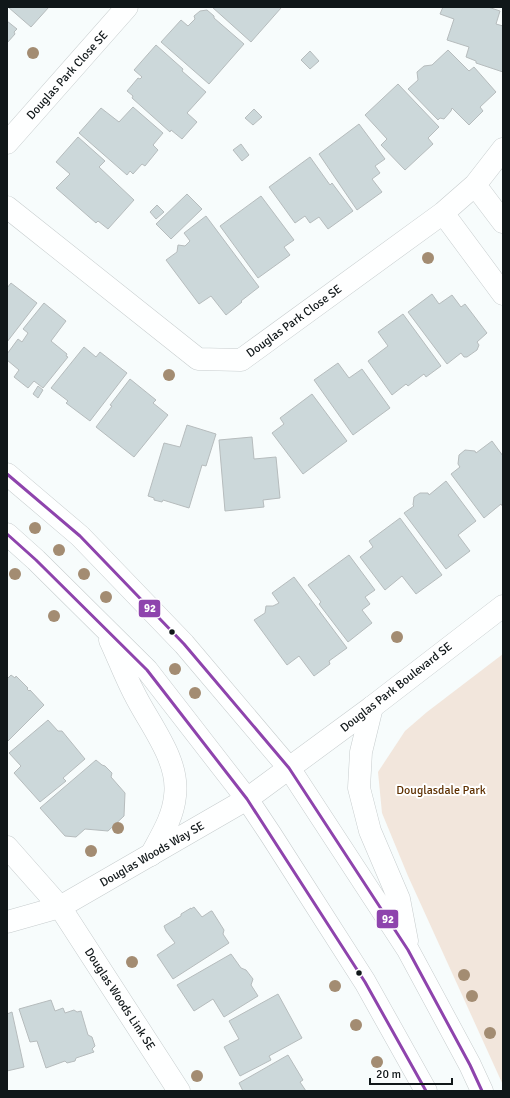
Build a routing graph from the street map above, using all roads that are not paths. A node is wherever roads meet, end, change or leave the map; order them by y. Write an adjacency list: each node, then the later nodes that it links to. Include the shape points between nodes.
1 (127, 7): 2 (street, Douglas Park Close SE)
2 (7, 143)
3 (503, 149): 4 (street, Douglas Park Close SE)
4 (475, 185): 6 (street, Douglas Park Close SE); 7 (street)
5 (7, 207): 6 (street, Douglas Park Close SE, via 198,359 241,360)
6 (443, 213): 8 (street)
7 (503, 222)
8 (503, 294)
9 (7, 474): 14 (street, via 80,536 184,644)
10 (7, 534): 12 (street)
11 (503, 606): 13 (street, Douglas Park Boulevard SE)
12 (106, 630): 15 (street, via 147,670); 17 (street, via 134,693 172,761 176,796 170,818)
13 (372, 707): 14 (street, Douglas Park Boulevard SE); 20 (street, via 361,752 359,788 370,831 400,899)
14 (290, 768): 15 (street, Douglas Woods Way SE); 20 (street)
15 (247, 799): 17 (street, Douglas Woods Way SE); 22 (street, via 365,982)
16 (7, 847): 18 (street, Douglas Woods Link SE)
17 (151, 855): 18 (street, Douglas Woods Way SE)
18 (60, 907): 19 (street, Douglas Woods Way SE); 21 (street, Douglas Woods Link SE)
19 (7, 922)
20 (408, 950): 23 (street)
21 (179, 1091)
22 (426, 1091)
23 (482, 1091)

